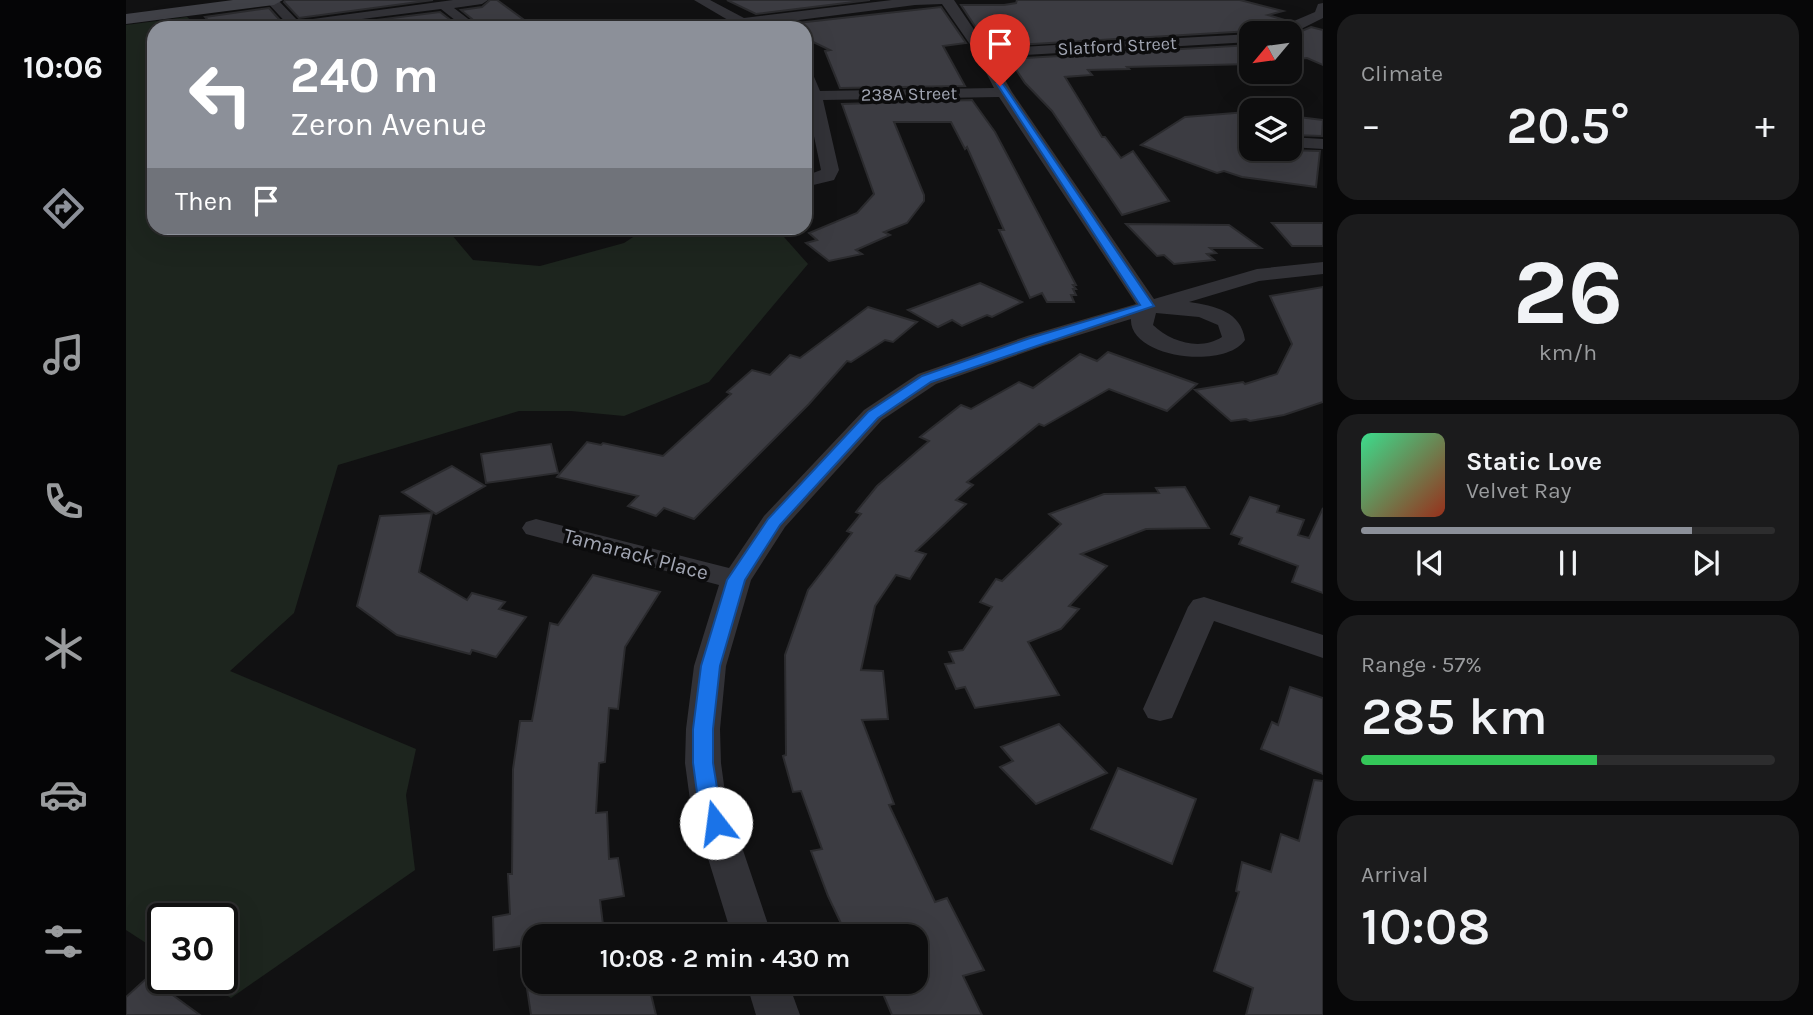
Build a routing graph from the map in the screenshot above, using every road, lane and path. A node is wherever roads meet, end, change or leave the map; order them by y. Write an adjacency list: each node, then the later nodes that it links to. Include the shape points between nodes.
1 (272, 0): 7 (main road); 8 (street)
2 (482, 0): 5 (street)
3 (700, 0): 11 (street)
4 (947, 0): 12 (street); 15 (street)
5 (443, 5): 9 (street); 10 (street)
6 (1323, 7): 13 (street, via 1321,14)
7 (126, 19)
8 (291, 21)
9 (336, 21)
10 (464, 21)
11 (740, 21)
12 (776, 21)
13 (1302, 23)
14 (1239, 38): 15 (street, Slatford Street)
15 (983, 53): 17 (street)
16 (812, 91): 18 (street)
17 (1003, 92): 18 (street, 238A Street); 23 (street)
18 (814, 96): 21 (street, via 830,170 828,176)
19 (1302, 143): 20 (street)
20 (1323, 145)
21 (812, 182)
22 (1323, 268): 23 (street, via 1257,275)
23 (1148, 306): 25 (street, via 926,379 873,415 774,522)
24 (536, 528): 25 (street, Tamarack Place)
25 (736, 580): 28 (street, via 710,666 703,763 708,800)
26 (1323, 647): 27 (street, via 1203,607)
27 (1160, 709)
28 (748, 924)
29 (771, 994): 30 (street)
30 (778, 1015)

